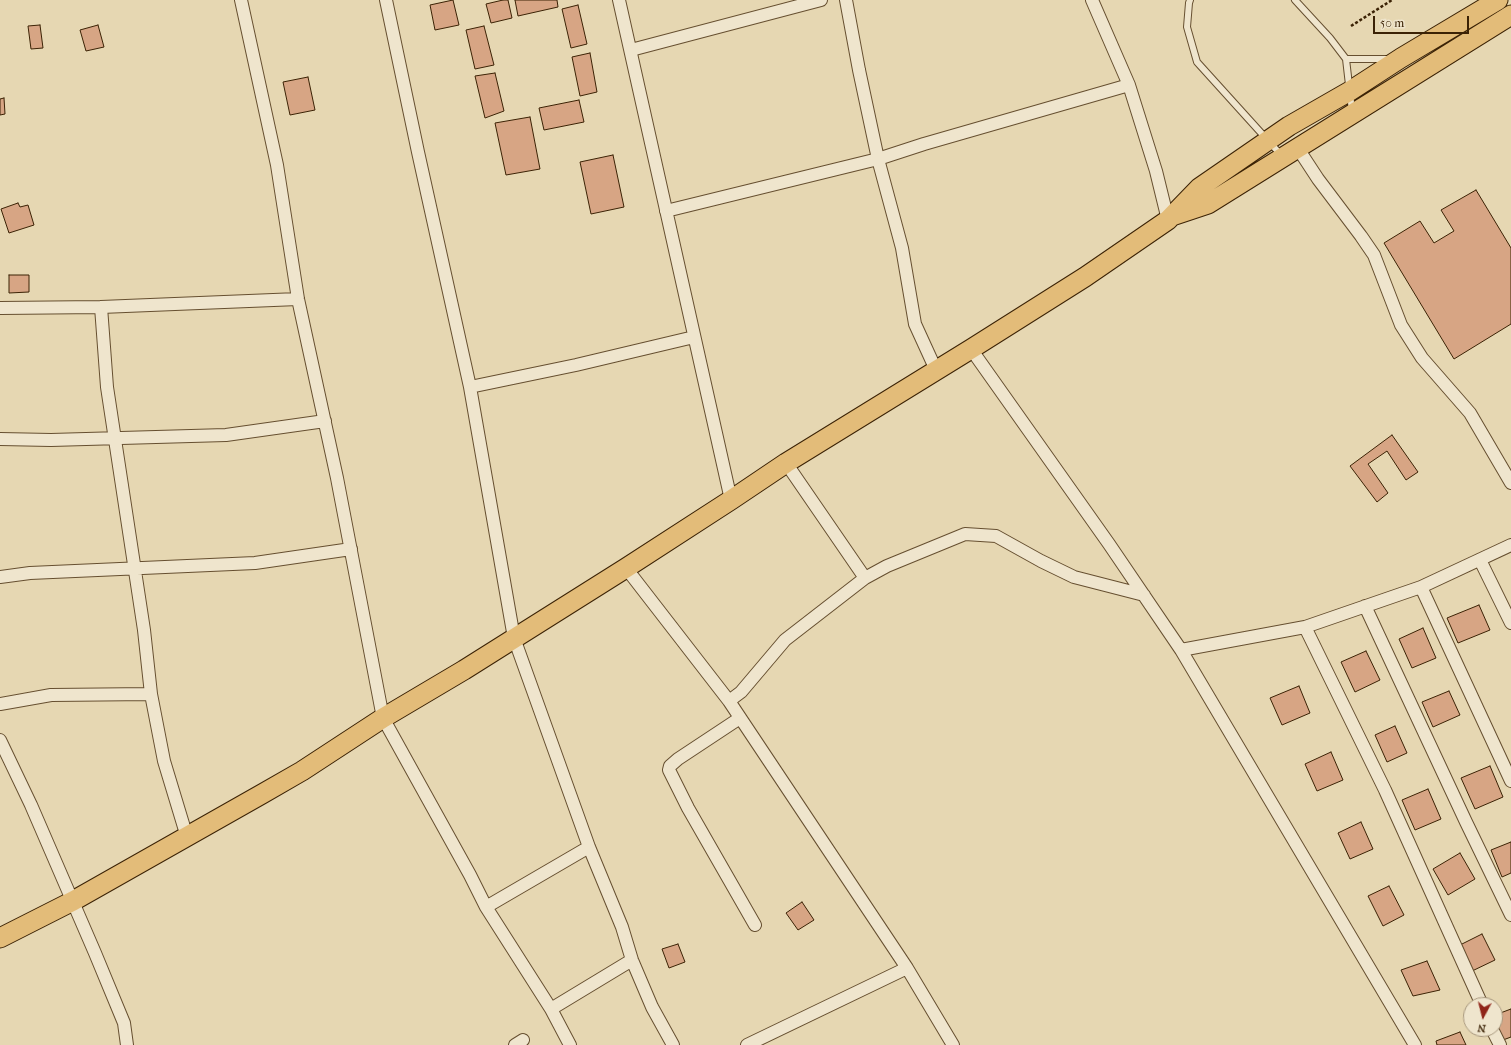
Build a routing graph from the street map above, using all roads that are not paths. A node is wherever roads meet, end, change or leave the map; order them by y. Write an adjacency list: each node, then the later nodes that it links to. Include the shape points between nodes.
1 (242, 0): 22 (street, via 277,165)
2 (386, 0): 28 (street)
3 (619, 0): 11 (street)
4 (821, 0): 11 (street)
5 (846, 0): 19 (street)
6 (1092, 0): 14 (street)
7 (1190, 0): 17 (lane, via 1187,27 1198,62)
8 (1295, 0): 13 (lane)
9 (1498, 0): 12 (main road)
10 (1511, 15): 16 (main road)
11 (631, 50): 20 (street)
12 (1401, 58): 13 (lane); 15 (main road)
13 (1346, 59): 15 (lane)
14 (1130, 85): 19 (street); 21 (street)
15 (1350, 91): 16 (lane); 17 (main road)
16 (1352, 114): 18 (main road)
17 (1268, 141): 18 (lane); 21 (main road, via 1199,188)
18 (1290, 152): 21 (main road, via 1208,204); 33 (street, via 1318,179 1374,255 1390,300 1413,345 1470,413)
19 (878, 159): 20 (street); 27 (street, via 902,248 915,324)
20 (666, 211): 25 (street)
21 (1170, 218): 26 (main road)
22 (298, 300): 23 (street); 29 (street)
23 (100, 307): 24 (street); 31 (street, via 107,387)
24 (0, 308)
25 (694, 337): 28 (street); 34 (street)
26 (971, 349): 27 (main road); 43 (street)
27 (936, 370): 32 (main road)
28 (470, 387): 47 (street)
29 (325, 421): 31 (street, via 226,435); 36 (street)
30 (0, 439): 31 (street)
31 (115, 439): 38 (street)
32 (786, 463): 34 (main road); 41 (street)
33 (1511, 483)
34 (731, 500): 39 (main road)
35 (1511, 545): 37 (street)
36 (351, 549): 38 (street, via 255,563); 52 (street)
37 (1480, 560): 42 (street); 45 (street)
38 (135, 567): 40 (street); 49 (street)
39 (626, 568): 47 (main road); 50 (street)
40 (0, 577)
41 (865, 578): 43 (street, via 887,566 965,534 996,536 1074,577); 50 (street, via 785,640 741,692)
42 (1421, 587): 44 (street); 55 (street)
43 (1144, 595): 48 (street)
44 (1365, 606): 46 (street); 60 (street)
45 (1511, 623)
46 (1305, 627): 48 (street); 65 (street, via 1385,790)
47 (514, 638): 52 (main road); 57 (street)
48 (1181, 650): 72 (street)
49 (151, 694): 51 (street, via 51,695); 56 (street, via 164,761)
50 (729, 701): 53 (street)
51 (0, 704)
52 (383, 718): 56 (main road, via 295,774); 59 (street)
53 (740, 718): 61 (street, via 678,759 669,770); 64 (street)
54 (0, 740): 58 (street)
55 (1511, 781)
56 (187, 837): 58 (main road)
57 (589, 847): 59 (street); 63 (street, via 622,927)
58 (73, 901): 62 (main road); 67 (street, via 124,1023)
59 (486, 907): 66 (street)
60 (1511, 915)
61 (754, 925)
62 (0, 938)
63 (632, 960): 66 (street); 69 (street, via 652,1007)
64 (907, 968): 70 (street); 71 (street)
65 (1478, 997)
66 (550, 1009): 68 (street)
67 (128, 1045)
68 (570, 1045)
69 (673, 1045)
70 (747, 1045)
71 (953, 1045)
72 (1415, 1045)

